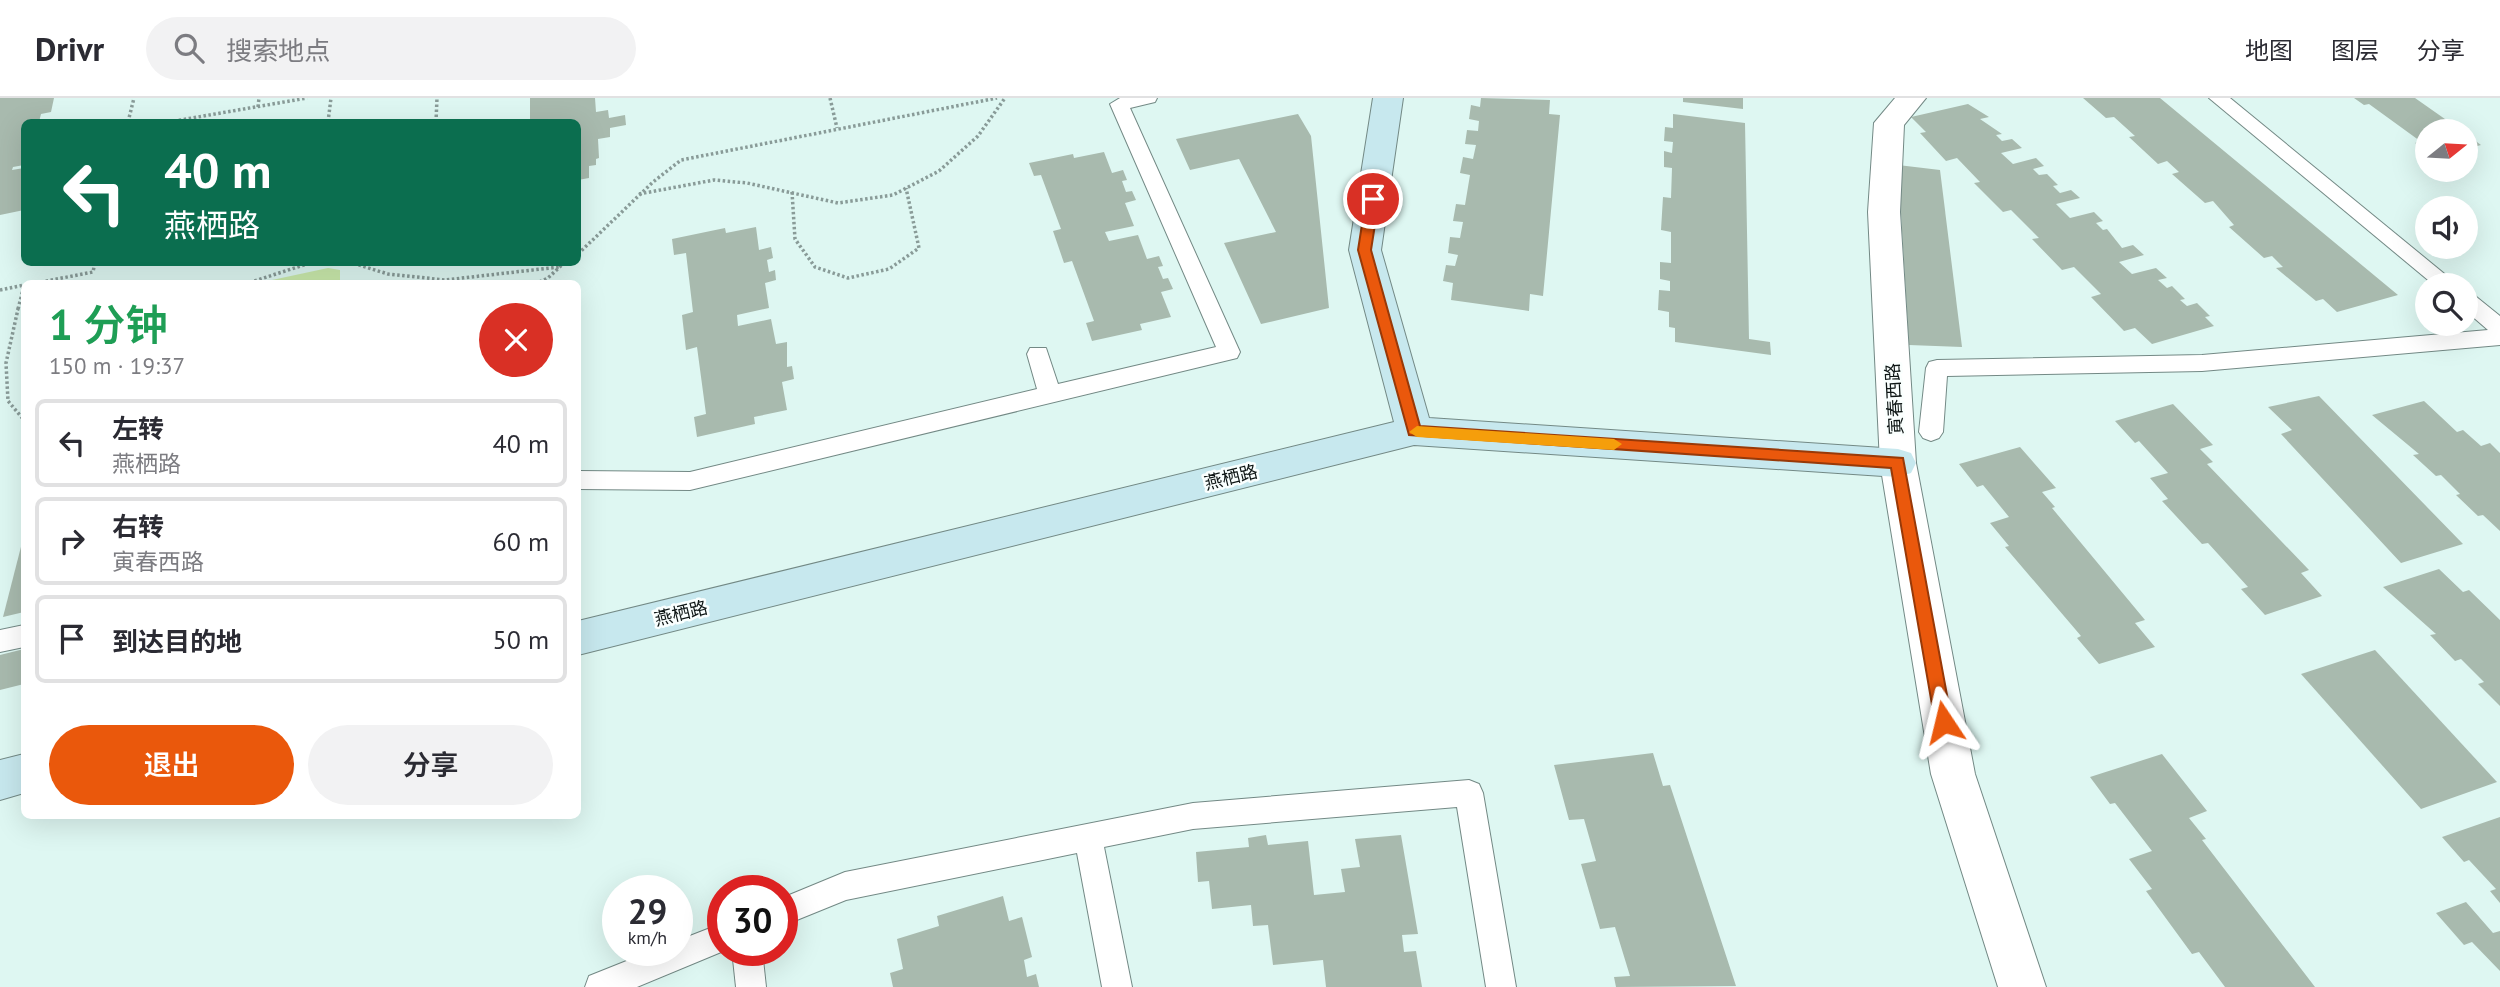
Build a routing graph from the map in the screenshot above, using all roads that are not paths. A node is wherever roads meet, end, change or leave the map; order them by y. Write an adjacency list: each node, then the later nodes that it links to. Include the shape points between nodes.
1 (1148, 98): 10 (lane, via 1119,104 1229,352)
2 (1388, 98): 11 (street, via 1365,250)
3 (1911, 98): 13 (street, 寅春西路, via 1889,123 1884,212)
4 (2218, 98): 5 (lane)
5 (2433, 273)
6 (2478, 310): 7 (lane)
7 (2500, 328)
8 (2500, 337): 12 (lane, via 2202,363 1937,368)
9 (1038, 354): 10 (lane)
10 (1050, 395): 14 (lane, via 690,481)
11 (1414, 431): 13 (street, 燕栖路); 16 (street, 燕栖路)
12 (1931, 432)
13 (1898, 463): 28 (street, 寅春西路, via 1953,774)
14 (581, 480)
15 (21, 637): 17 (lane)
16 (581, 637)
17 (0, 641)
18 (21, 775): 19 (street)
19 (0, 780)
20 (1088, 838): 21 (lane, via 845,886); 26 (lane); 27 (lane, via 1193,816 1469,793)
21 (798, 905)
22 (707, 944): 24 (lane)
23 (749, 966): 25 (lane)
24 (600, 987)
25 (751, 987)
26 (1117, 987)
27 (1500, 987)
28 (2022, 987)

